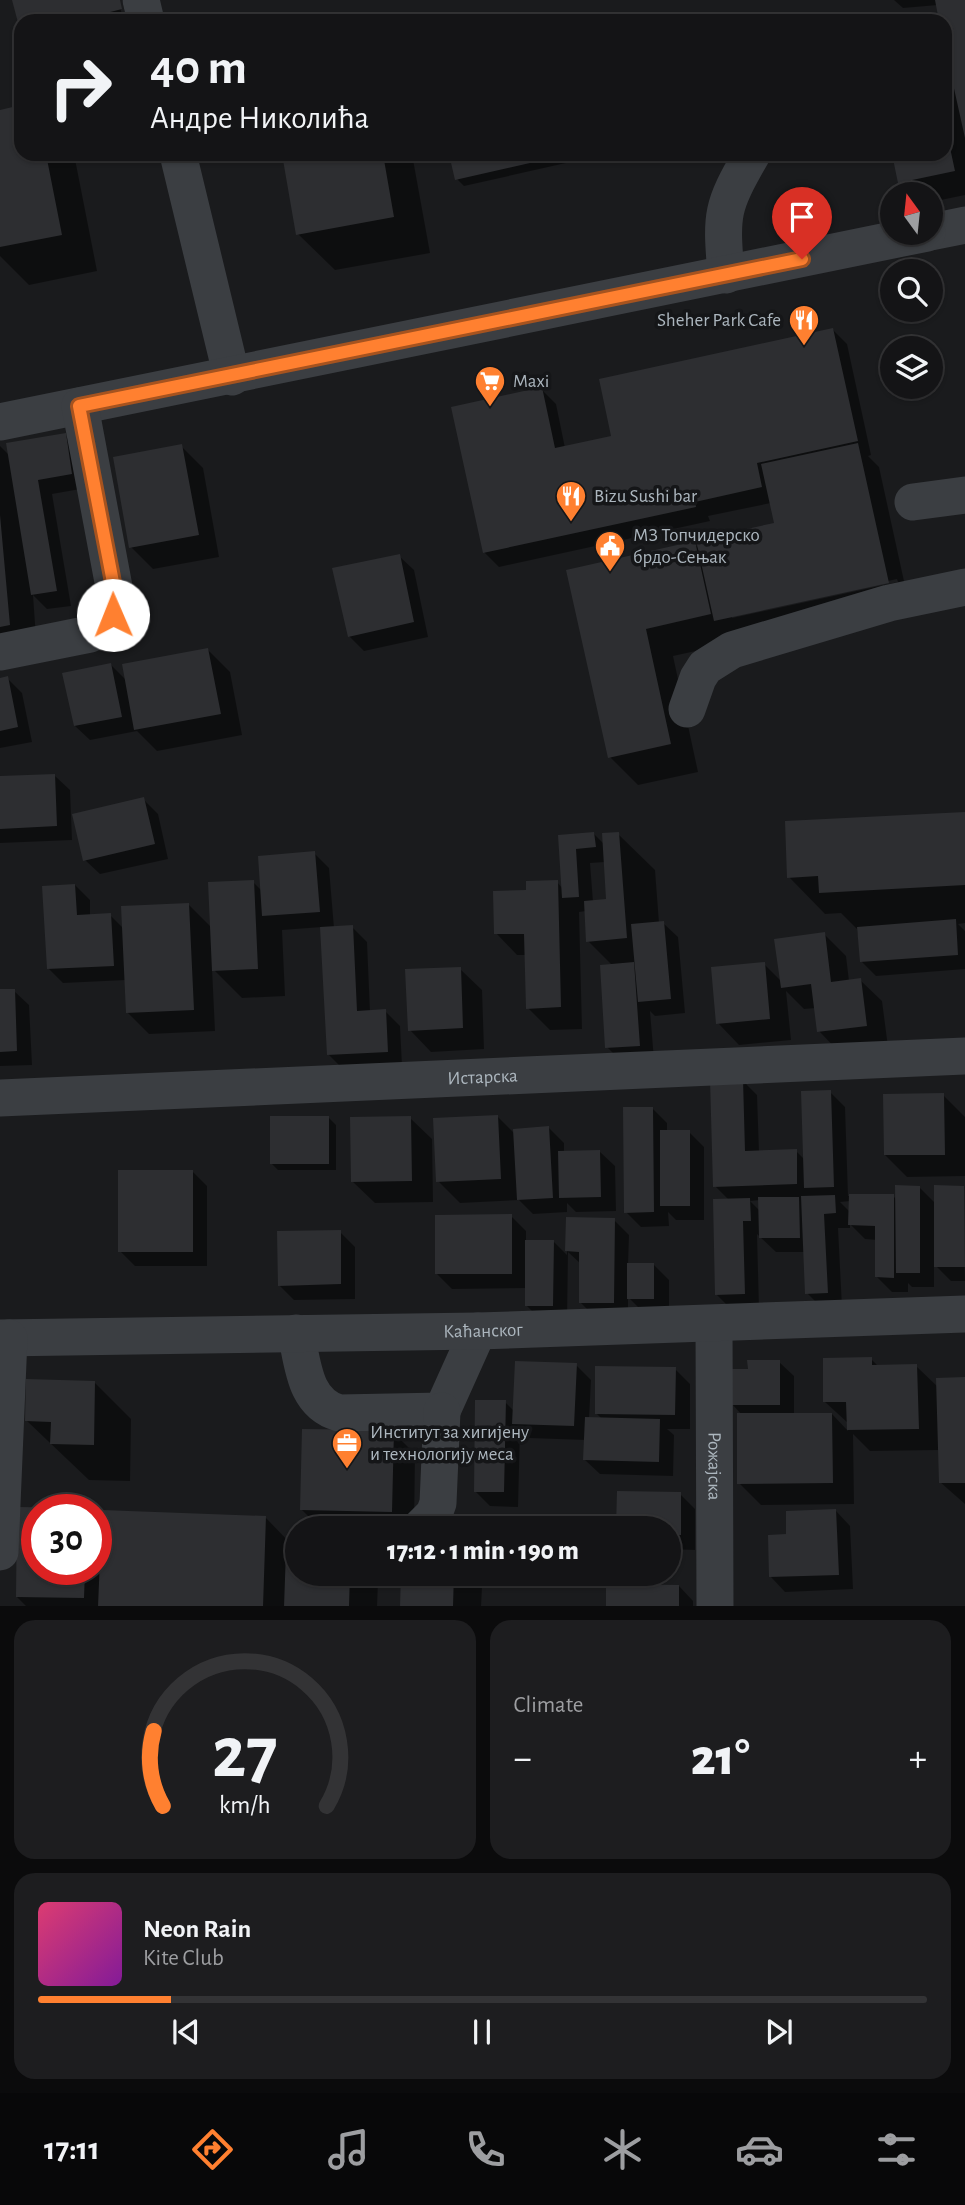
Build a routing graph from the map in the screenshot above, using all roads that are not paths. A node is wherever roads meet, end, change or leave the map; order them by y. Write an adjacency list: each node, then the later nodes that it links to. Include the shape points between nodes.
1 (180, 161): 7 (street)
2 (748, 161): 6 (street, via 724,209)
3 (965, 225): 4 (street)
4 (943, 229)
5 (880, 242): 6 (street)
6 (726, 275): 7 (street)
7 (232, 377): 8 (street)
8 (79, 406): 9 (street); 13 (street, via 117,603 102,628 90,634)
9 (0, 422)
10 (965, 495): 11 (street)
11 (913, 502)
12 (965, 587): 14 (street, via 889,603 732,650 705,667)
13 (0, 652)
14 (687, 709)
15 (965, 1056): 16 (street, Истарска)
16 (0, 1098)
17 (965, 1314): 18 (street, Каћанског)
18 (714, 1324): 19 (street, Каћанског); 25 (street, Рожајска)
19 (478, 1331): 20 (street, Каћанског); 22 (street)
20 (296, 1332): 21 (street, Каћанског); 22 (street, via 309,1386 324,1409 338,1413)
21 (4, 1338): 24 (street)
22 (442, 1411): 23 (street, via 438,1503)
23 (432, 1516)
24 (0, 1552)
25 (715, 1606)

